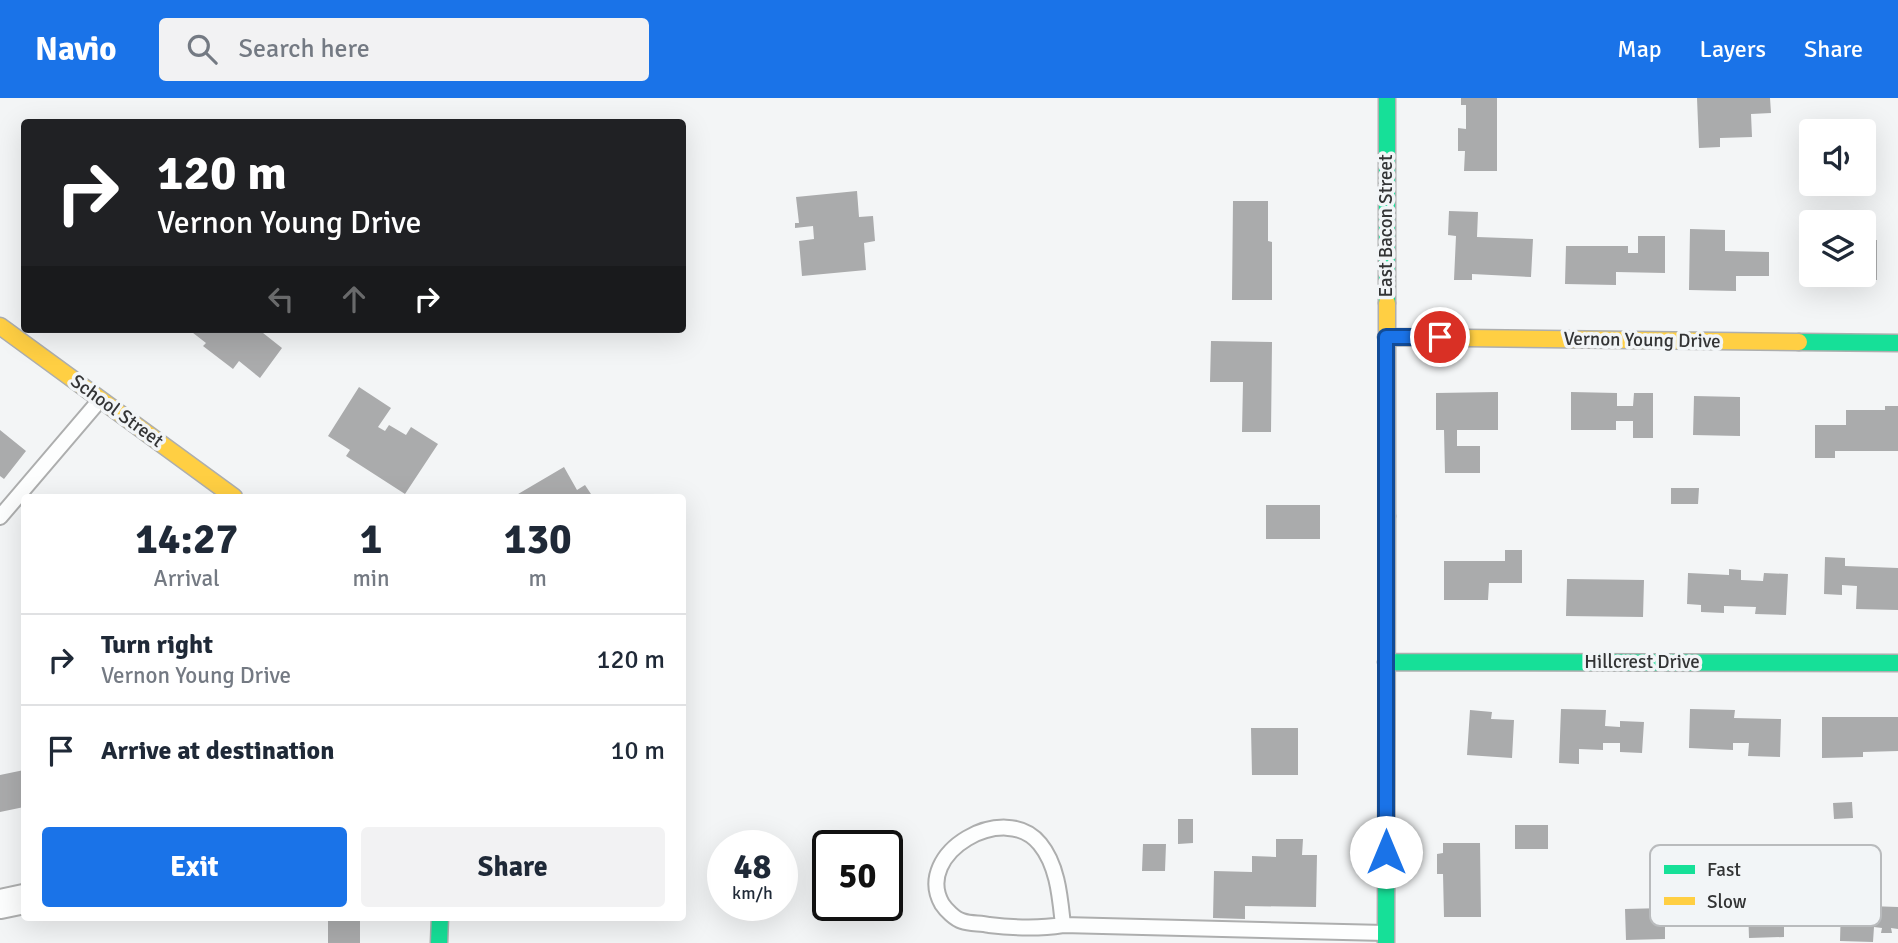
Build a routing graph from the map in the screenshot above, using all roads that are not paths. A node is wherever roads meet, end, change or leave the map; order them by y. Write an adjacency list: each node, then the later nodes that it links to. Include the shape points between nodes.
1 (1387, 98): 3 (street, East Bacon Street)
2 (0, 326): 5 (street, School Street)
3 (1386, 337): 4 (street, Vernon Young Drive); 8 (street, East Bacon Street)
4 (1898, 343)
5 (100, 399): 6 (street, School Street); 7 (lane)
6 (230, 494)
7 (0, 517)
8 (1386, 662): 9 (street, Hillcrest Drive); 14 (street, East Bacon Street)
9 (1898, 663)
10 (21, 900): 11 (street)
11 (0, 904)
12 (440, 921): 15 (street)
13 (1063, 925): 13 (lane, via 1013,928 961,921 937,894 942,863 962,841 988,829 1026,831 1048,857 1060,891); 14 (lane)
14 (1386, 938)
15 (439, 943)

